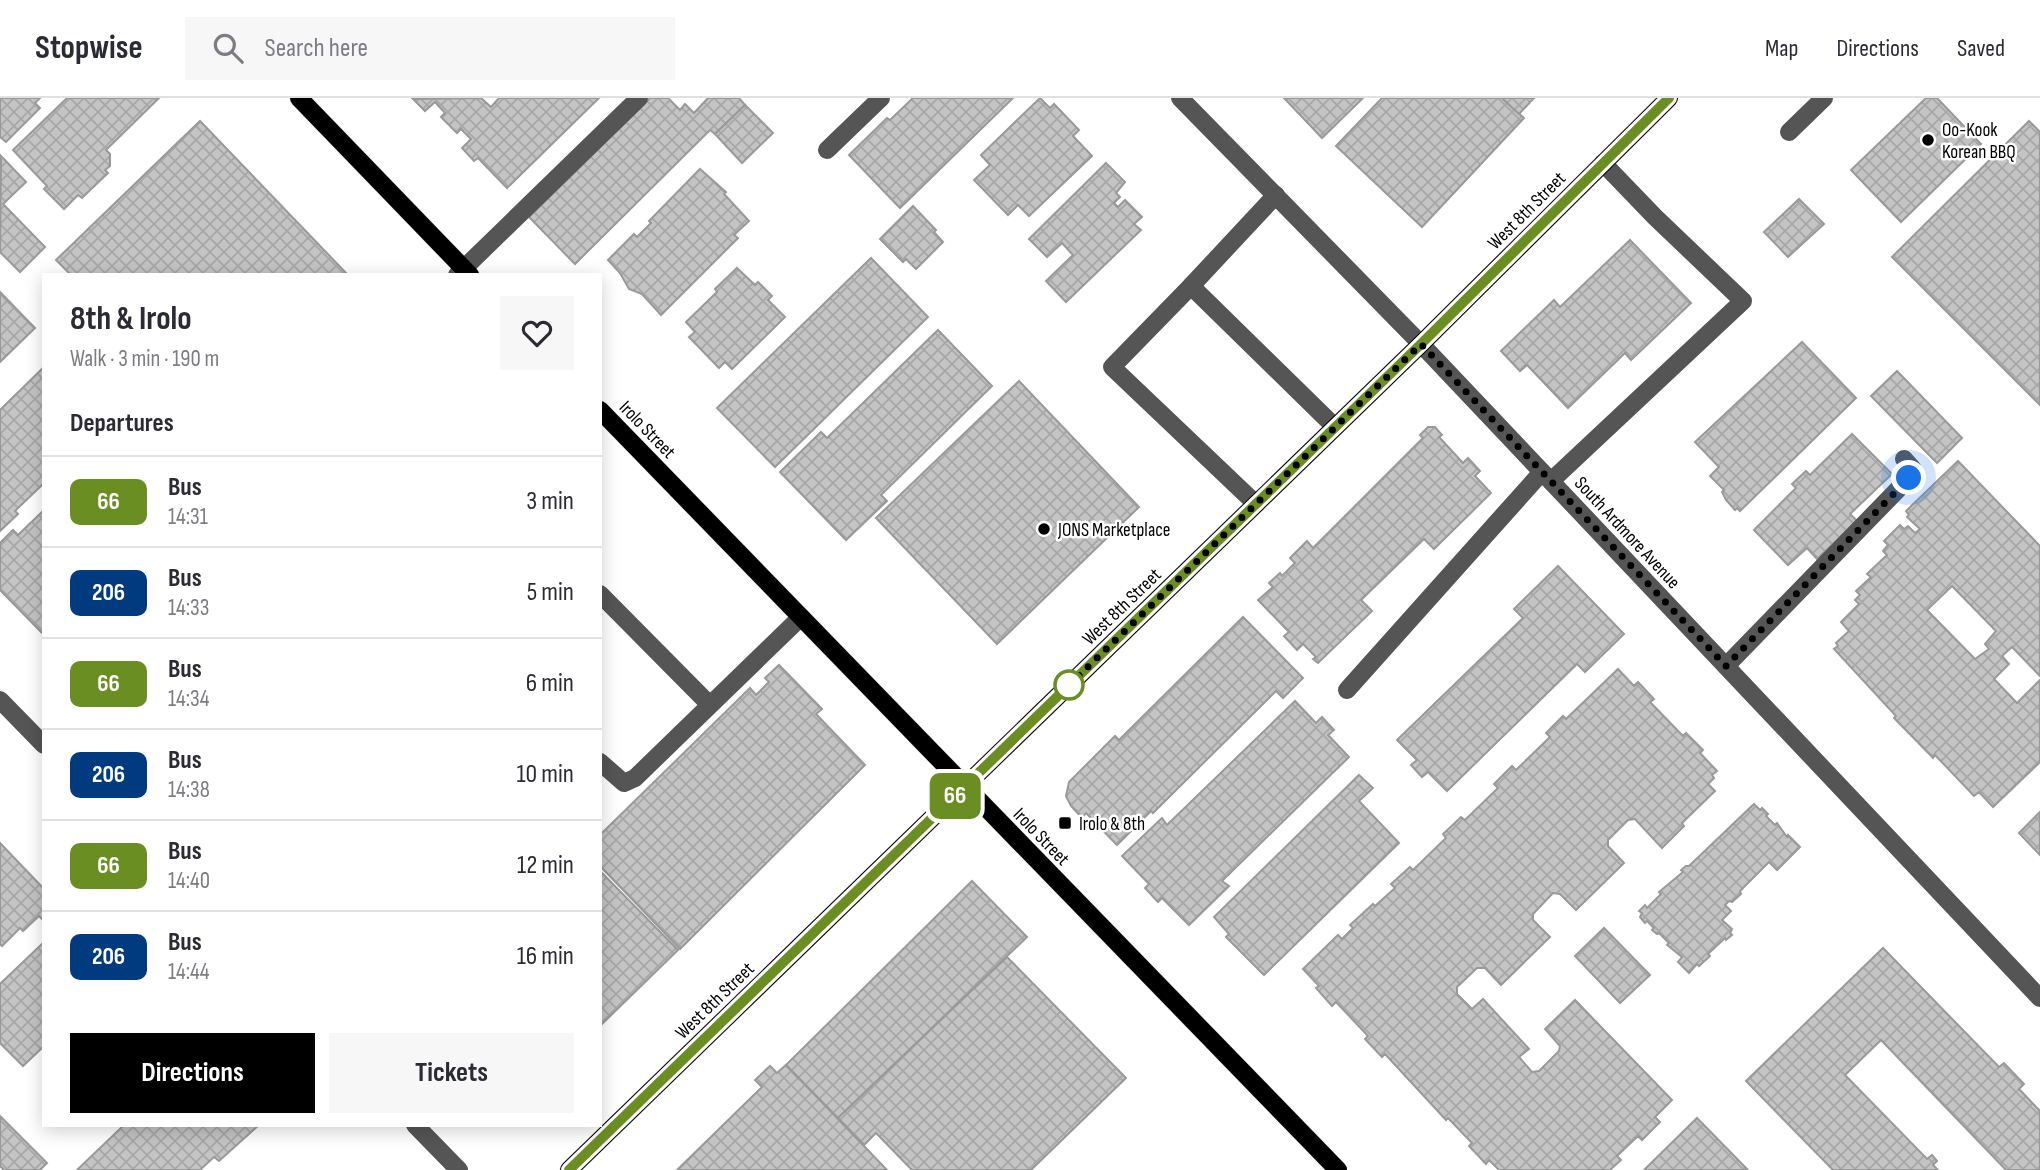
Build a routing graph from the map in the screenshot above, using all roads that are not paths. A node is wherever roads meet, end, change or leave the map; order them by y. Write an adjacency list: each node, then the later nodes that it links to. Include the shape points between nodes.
1 (299, 98): 11 (main road)
2 (639, 98): 11 (street)
3 (881, 98): 8 (street)
4 (1180, 98): 10 (street, South Ardmore Avenue)
5 (1669, 98): 9 (main road, West 8th Street)
6 (1824, 98): 7 (street)
7 (1789, 132)
8 (827, 150)
9 (1603, 163): 13 (main road, West 8th Street); 17 (street, via 1742,301)
10 (1276, 195): 12 (street); 13 (street, South Ardmore Avenue)
11 (463, 273)
12 (1191, 286): 15 (street); 18 (street, via 1112,367)
13 (1421, 344): 15 (main road, West 8th Street); 17 (street, South Ardmore Avenue)
14 (602, 412): 20 (main road, Irolo Street)
15 (1335, 427): 18 (main road, West 8th Street)
16 (1904, 458): 21 (street, via 1912,468 1909,478)
17 (1546, 476): 21 (street, South Ardmore Avenue); 22 (street)
18 (1256, 504): 27 (main road, West 8th Street)
19 (602, 596): 24 (street)
20 (801, 617): 24 (street); 27 (main road, Irolo Street)
21 (1726, 666): 28 (street, South Ardmore Avenue)
22 (1347, 690)
23 (0, 700): 25 (street)
24 (709, 704): 26 (street, via 635,778 624,782)
25 (42, 743)
26 (602, 764)
27 (965, 787): 31 (main road, West 8th Street); 32 (main road, Irolo Street)
28 (2040, 998)
29 (417, 1127): 30 (street)
30 (459, 1170)
31 (569, 1170)
32 (1338, 1170)

